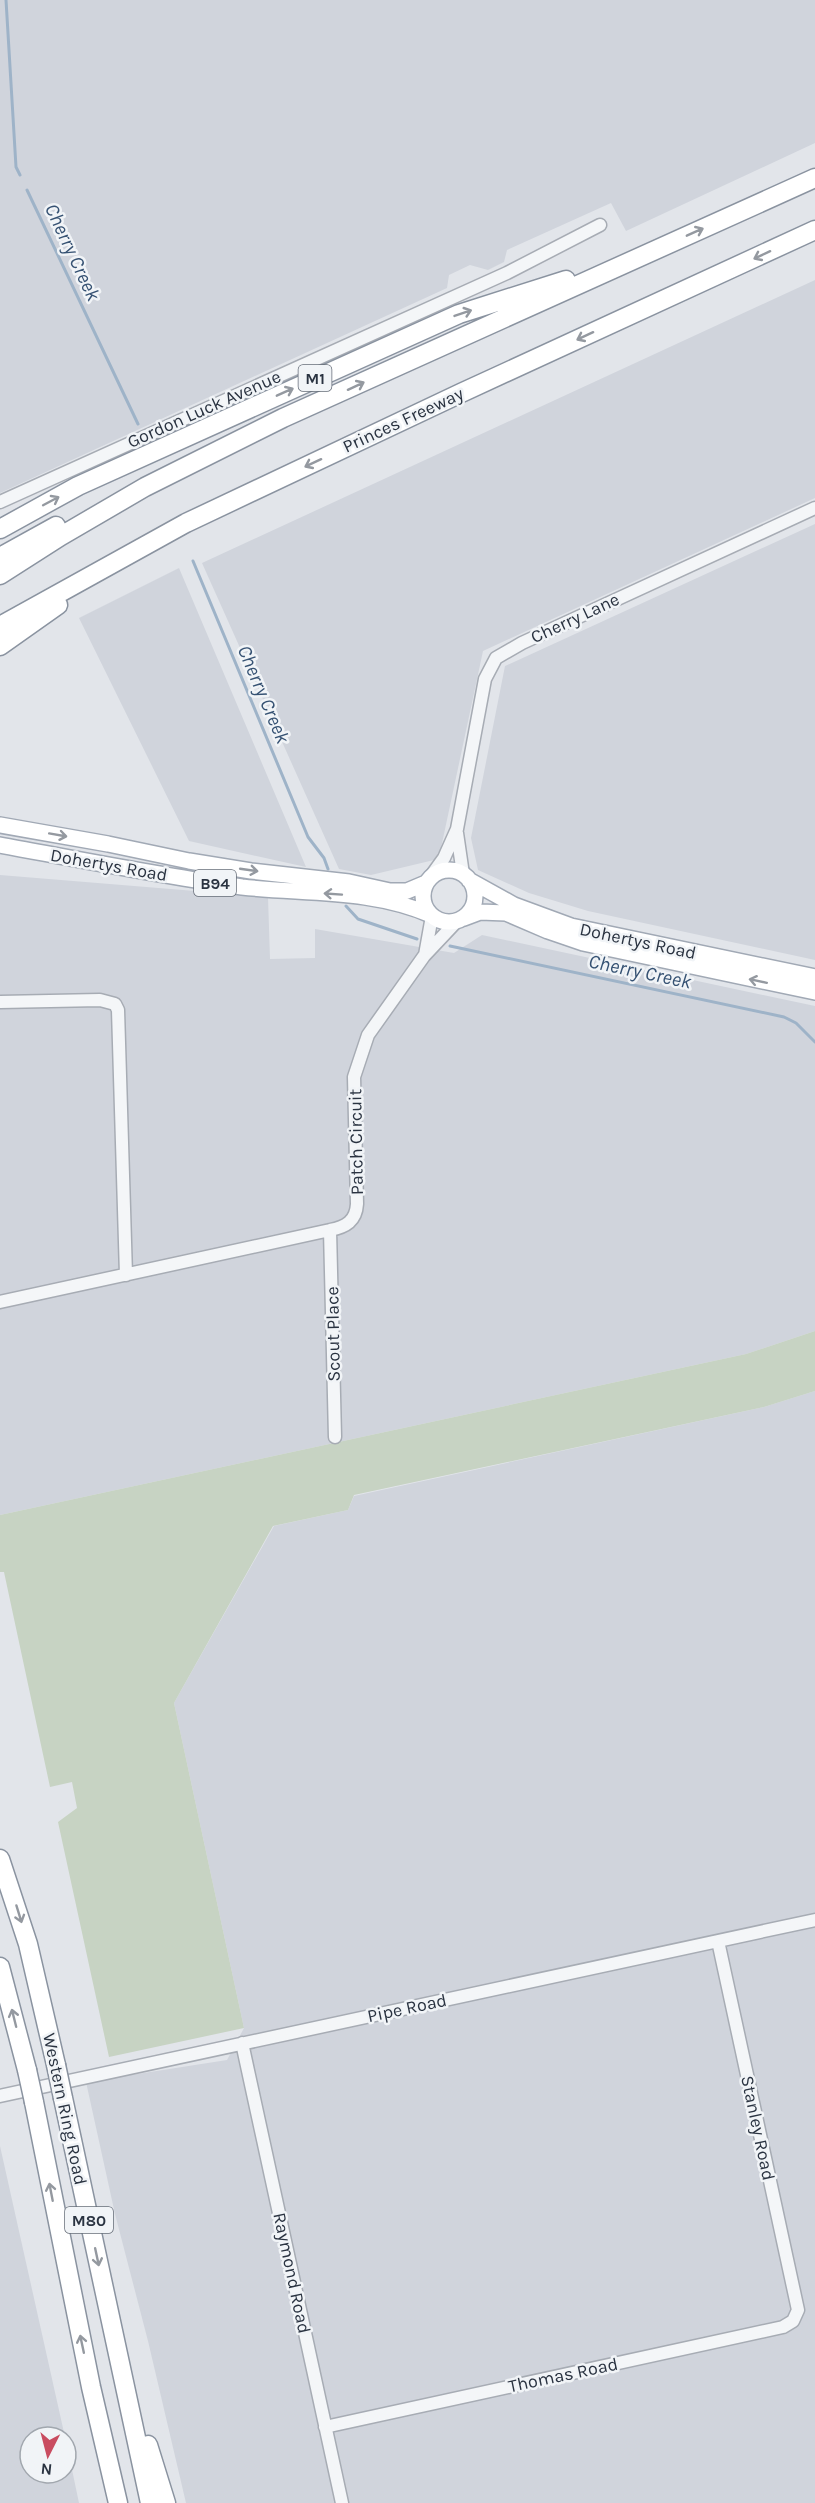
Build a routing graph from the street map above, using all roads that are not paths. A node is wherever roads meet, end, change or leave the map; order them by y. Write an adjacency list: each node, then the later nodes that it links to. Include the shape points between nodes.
1 (815, 178): 4 (highway, M1, one-way to 1)
2 (600, 225): 6 (street, Gordon Luck Avenue, via 507,273)
3 (815, 230): 8 (highway, Princes Freeway, one-way to 8)
4 (642, 256): 5 (highway, M1, one-way to 4); 9 (highway, M1, one-way to 4, via 78,486 459,314)
5 (283, 418): 10 (highway, via 118,493); 11 (highway, M1, via 145,488)
6 (0, 502)
7 (815, 508): 15 (street, Cherry Lane, via 496,658 485,679)
8 (186, 523): 12 (highway, Princes Freeway); 13 (highway, via 100,575)
9 (0, 529)
10 (0, 557)
11 (0, 576)
12 (0, 626)
13 (0, 646)
14 (0, 825): 18 (main road, Dohertys Road / B94, one-way to 18, via 189,861 390,891 407,891)
15 (457, 829): 17 (street, Cherry Lane); 18 (street, Cherry Lane)
16 (0, 844): 19 (main road, Dohertys Road / B94, one-way to 16, via 373,898 210,883)
17 (466, 877): 18 (main road, B94, via 447,870); 20 (main road, via 475,896 470,912); 22 (main road, Dohertys Road, via 514,905 571,926)
18 (429, 879): 19 (main road, via 422,896)
19 (431, 916): 20 (main road, B94, via 442,921); 21 (street, Patch Circuit)
20 (460, 919): 21 (street, Patch Circuit); 23 (main road, Dohertys Road / B94, one-way to 20, via 583,943 506,913 480,912)
21 (424, 956): 25 (street, Patch Circuit, via 368,1035 354,1077 357,1212 348,1225)
22 (815, 977)
23 (815, 992)
24 (0, 1002): 26 (street, via 100,1000 115,1004 118,1010)
25 (330, 1230): 26 (street, Patch Circuit); 28 (street, Scout Place)
26 (126, 1275): 27 (street, Patch Circuit)
27 (0, 1302)
28 (335, 1437)
29 (0, 1859): 36 (highway, Western Ring Road / M80, one-way to 36, bridge, via 28,1944)
30 (815, 1920): 31 (street, Pipe Road)
31 (718, 1941): 33 (street, Pipe Road); 35 (street, Stanley Road)
32 (0, 1967): 37 (highway, Western Ring Road / M80, one-way to 32, bridge, via 27,2070)
33 (242, 2043): 34 (street, Pipe Road); 38 (street, Raymond Road)
34 (0, 2096)
35 (796, 2315): 38 (street, Thomas Road, via 783,2327)
36 (116, 2343): 41 (highway, Western Ring Road / M80); 42 (highway)
37 (91, 2387): 39 (highway); 40 (highway, Western Ring Road / M80)
38 (325, 2427): 43 (street, Raymond Road)
39 (108, 2503)
40 (118, 2503)
41 (150, 2503)
42 (166, 2503)
43 (342, 2503)

